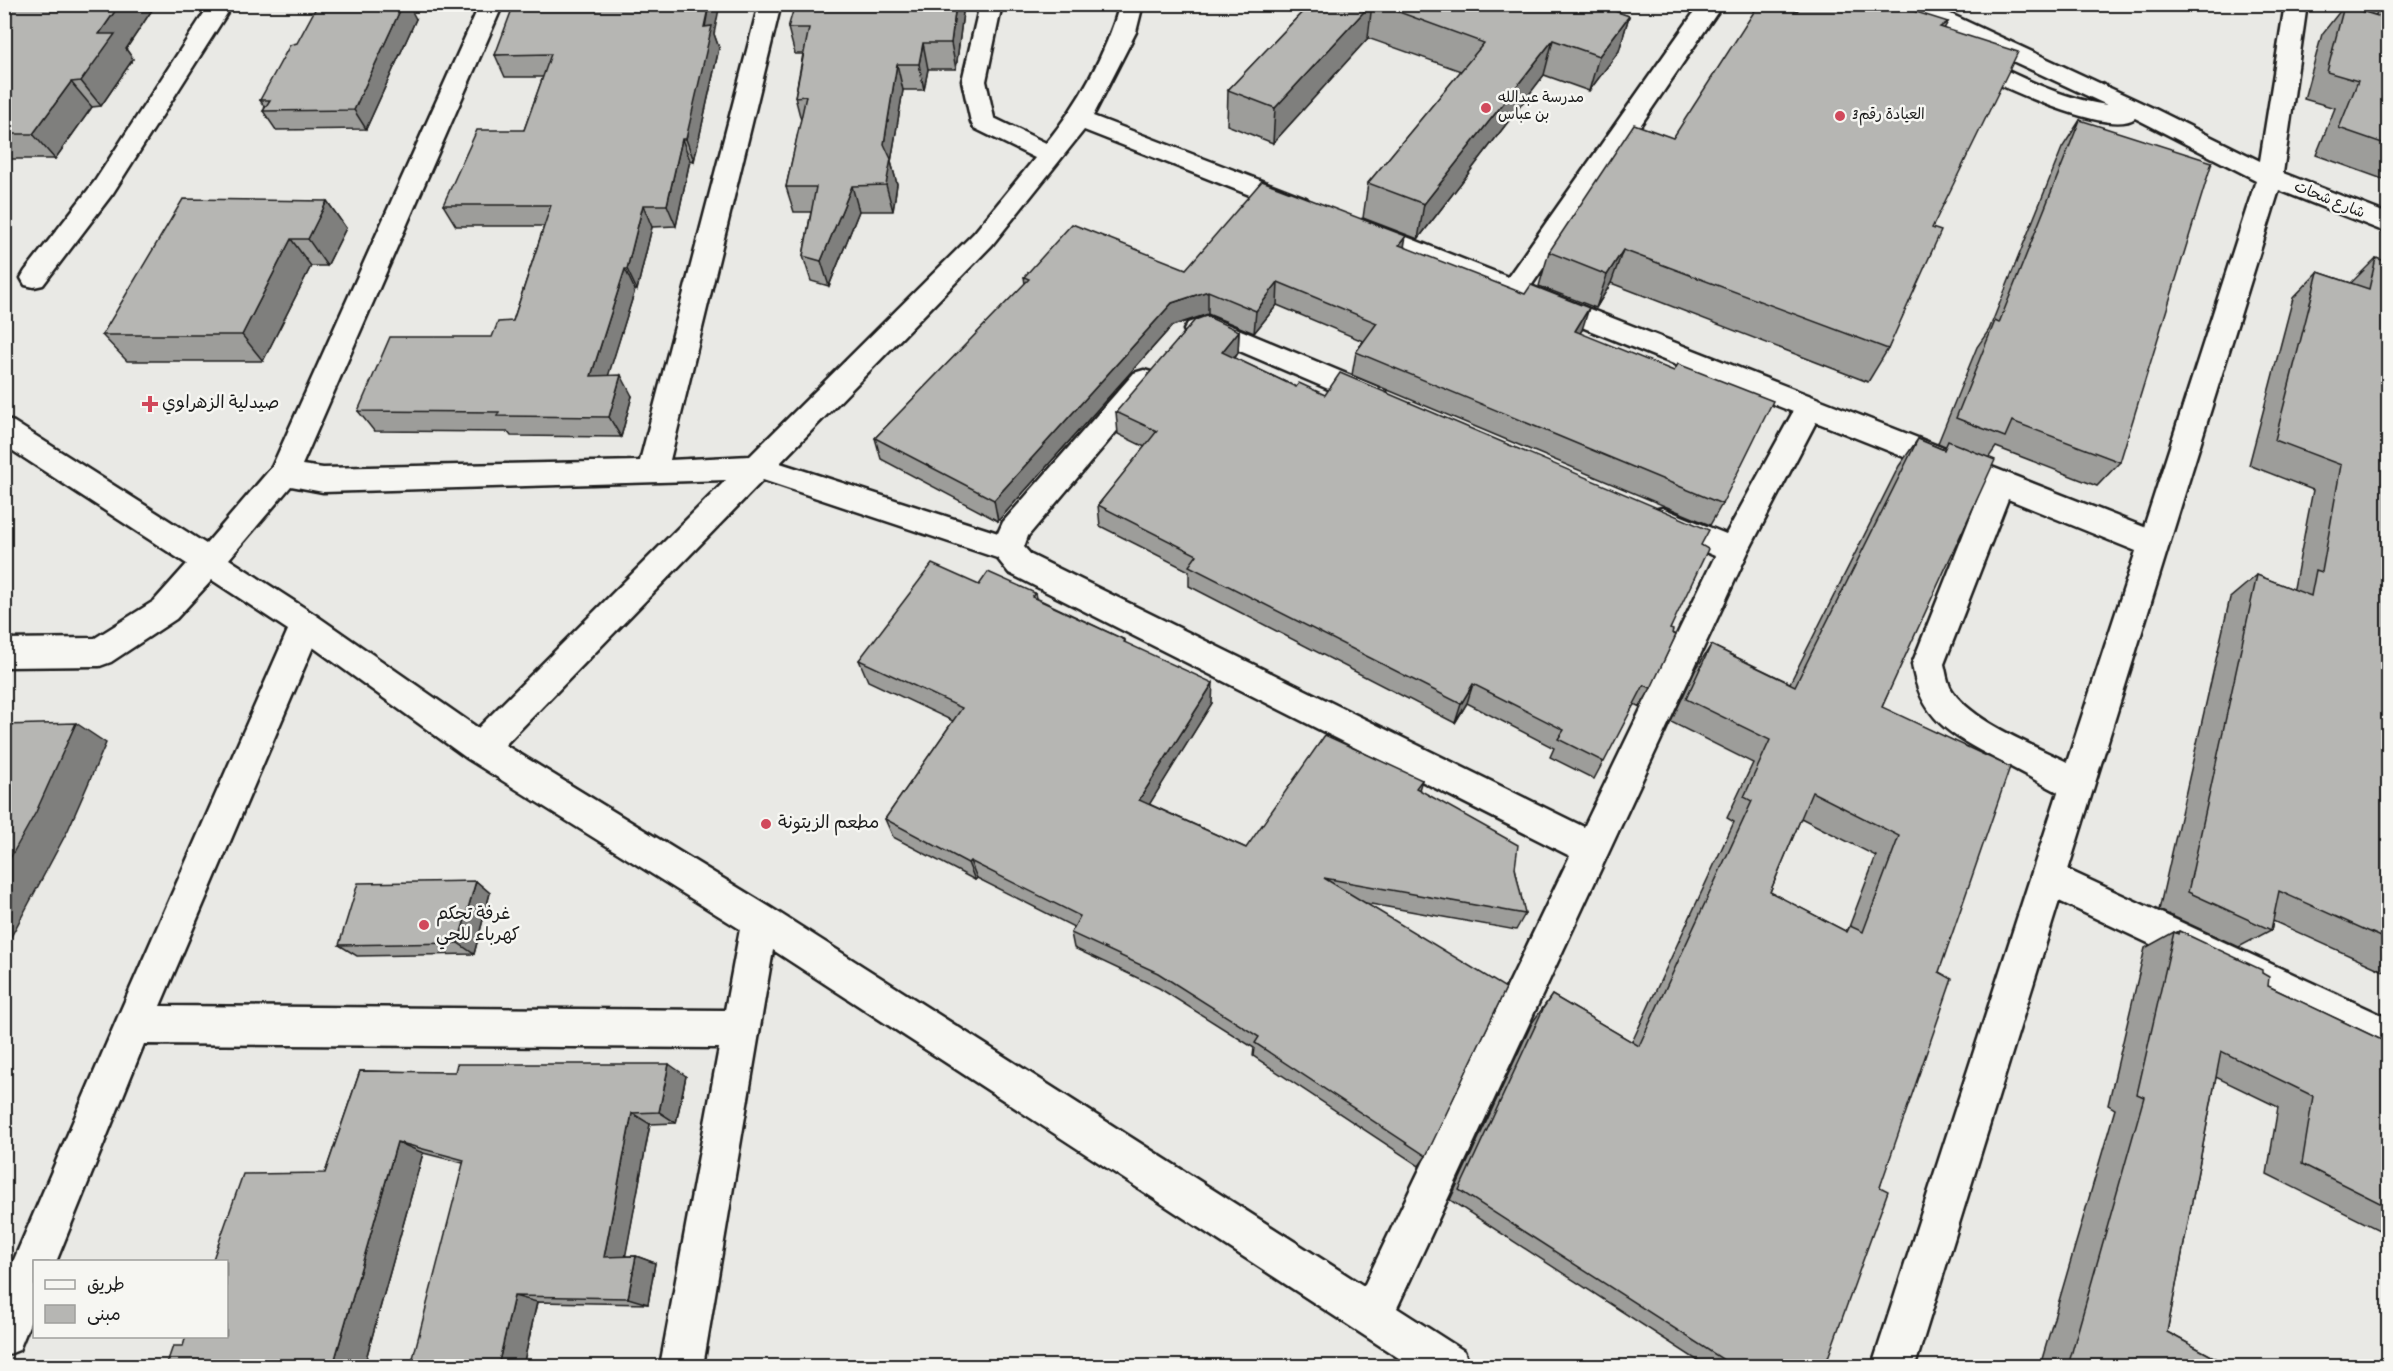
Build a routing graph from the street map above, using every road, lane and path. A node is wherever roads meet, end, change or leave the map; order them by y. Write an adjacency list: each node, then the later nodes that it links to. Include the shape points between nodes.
1 (222, 4): 15 (street, via 104,187)
2 (492, 4): 22 (street)
3 (770, 4): 21 (street)
4 (991, 4): 12 (street, via 974,81 983,122)
5 (1132, 4): 11 (street, via 1124,32)
6 (1712, 4): 16 (street)
7 (1909, 4): 10 (street, شارع شحات)
8 (2296, 4): 13 (street)
9 (1940, 48): 10 (street, via 2070,107 2098,113)
10 (2146, 114): 13 (street, شارع شحات)
11 (1079, 119): 12 (street); 16 (street)
12 (1050, 155): 20 (street, via 983,239)
13 (2270, 177): 14 (street, شارع شحات); 25 (street)
14 (2388, 224)
15 (34, 278)
16 (1514, 289): 17 (street)
17 (1810, 407): 23 (street); 27 (street)
18 (1405, 410): 26 (street, via 1207,327 1184,334 1014,531)
19 (9, 443): 28 (street)
20 (758, 467): 21 (street); 26 (street); 31 (street)
21 (652, 472): 22 (street, via 323,480)
22 (284, 473): 28 (street)
23 (1999, 483): 25 (street); 32 (street, via 1928,663 1930,680 1937,697 1965,726)
24 (1635, 508): 27 (street)
25 (2155, 545): 32 (street)
26 (1008, 549): 33 (street, via 1020,564)
27 (1734, 550): 33 (street)
28 (209, 562): 29 (street); 30 (street, via 165,610 100,652)
29 (306, 625): 31 (street); 36 (street)
30 (4, 653)
31 (480, 748): 35 (street)
32 (2078, 785): 34 (street)
33 (1592, 849): 41 (street)
34 (2048, 878): 38 (street); 45 (street)
35 (760, 921): 37 (street); 41 (street)
36 (133, 1025): 37 (street); 39 (street)
37 (741, 1029): 43 (street)
38 (2388, 1037)
39 (36, 1260)
40 (33, 1267): 42 (street)
41 (1372, 1315): 44 (street)
42 (4, 1335)
43 (682, 1366)
44 (1449, 1366)
45 (1893, 1366)

